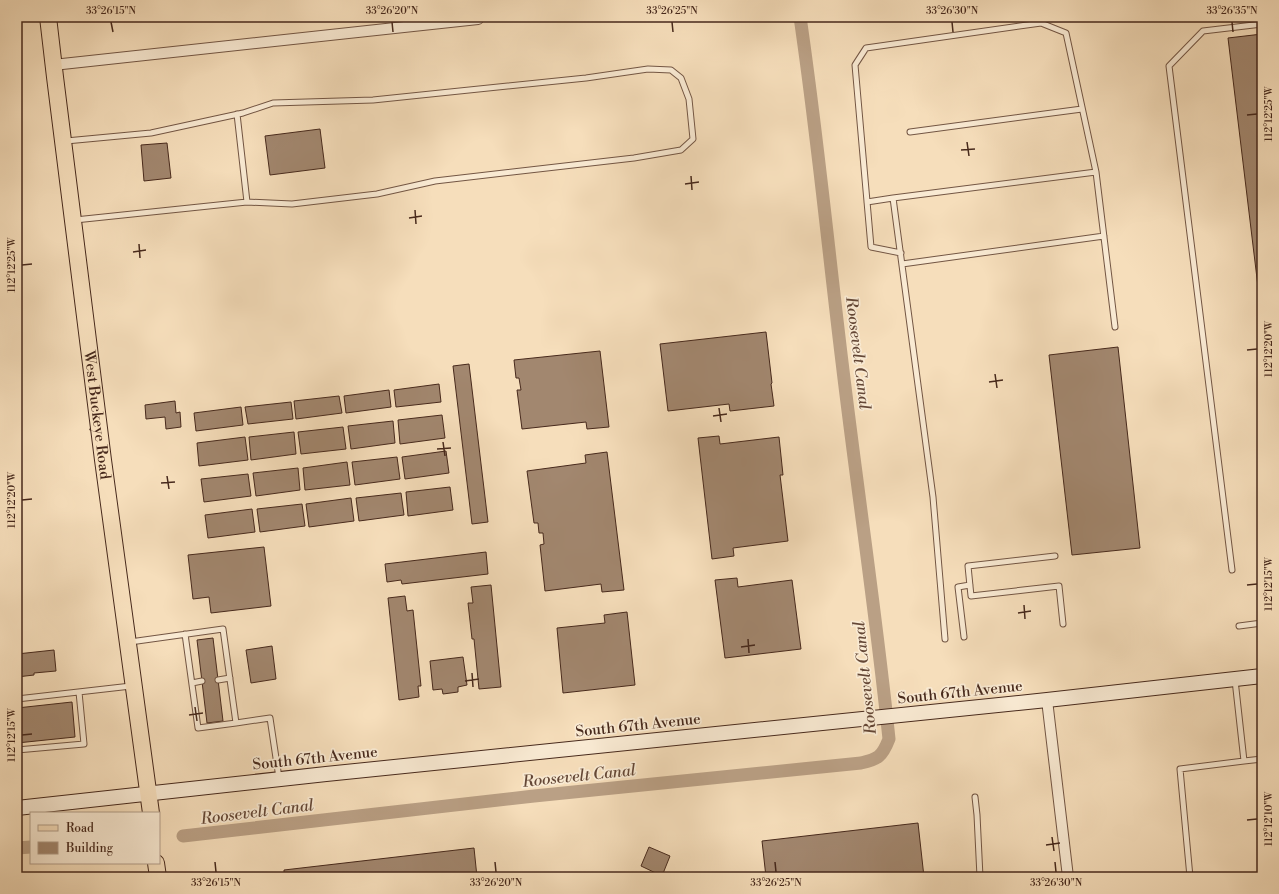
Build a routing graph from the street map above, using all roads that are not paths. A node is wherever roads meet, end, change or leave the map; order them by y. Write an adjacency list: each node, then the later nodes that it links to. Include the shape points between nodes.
1 (48, 17): 4 (main road, West Buckeye Road)
2 (478, 18): 4 (street)
3 (1262, 24): 19 (lane, via 1203,31 1169,66)
4 (53, 65): 8 (main road, West Buckeye Road)
5 (1082, 109): 7 (lane); 9 (lane); 12 (lane, via 1066,33 1041,23 866,48 855,65)
6 (237, 114): 8 (lane, via 151,133); 11 (lane); 11 (lane, via 273,103 373,100 648,69 671,70 681,78 688,99 693,139 681,150 634,158 435,181 377,194 292,204)
7 (910, 132)
8 (63, 142): 13 (main road, West Buckeye Road)
9 (1096, 172): 10 (lane); 14 (lane)
10 (893, 198): 12 (lane); 15 (lane)
11 (247, 202): 13 (lane)
12 (867, 202): 15 (lane, via 871,246)
13 (73, 220): 27 (main road, West Buckeye Road)
14 (1104, 236): 16 (lane); 17 (lane)
15 (900, 253): 16 (lane)
16 (902, 264): 26 (lane, via 933,497)
17 (1115, 326)
18 (1055, 556): 20 (lane, via 968,566)
19 (1232, 570)
20 (970, 585): 22 (lane, via 971,596 1059,586); 25 (lane, via 958,587)
21 (1262, 623): 23 (lane)
22 (1062, 624)
23 (1239, 626)
24 (185, 634): 27 (lane); 29 (lane, via 223,629); 33 (lane)
25 (964, 637)
26 (945, 639)
27 (128, 642): 34 (main road, West Buckeye Road)
28 (1262, 676): 30 (main road, South 67th Avenue)
29 (230, 678): 31 (lane); 38 (lane)
30 (1235, 679): 37 (main road, South 67th Avenue); 41 (lane)
31 (218, 680)
32 (202, 681): 33 (lane)
33 (192, 683): 38 (lane, via 198,728)
34 (134, 686): 35 (lane); 43 (main road, West Buckeye Road)
35 (79, 692): 36 (lane); 39 (lane, via 84,744)
36 (17, 699)
37 (1047, 700): 42 (main road, South 67th Avenue); 50 (street)
38 (236, 723): 42 (lane, via 270,718)
39 (17, 750)
40 (1262, 759): 41 (lane)
41 (1244, 761): 51 (lane, via 1180,769)
42 (279, 779): 43 (main road, South 67th Avenue)
43 (148, 793): 45 (main road, South 67th Avenue); 46 (main road, West Buckeye Road)
44 (975, 797): 49 (lane)
45 (17, 808)
46 (151, 812)
47 (156, 864): 48 (main road)
48 (158, 877)
49 (980, 877)
50 (1068, 877)
51 (1190, 877)

